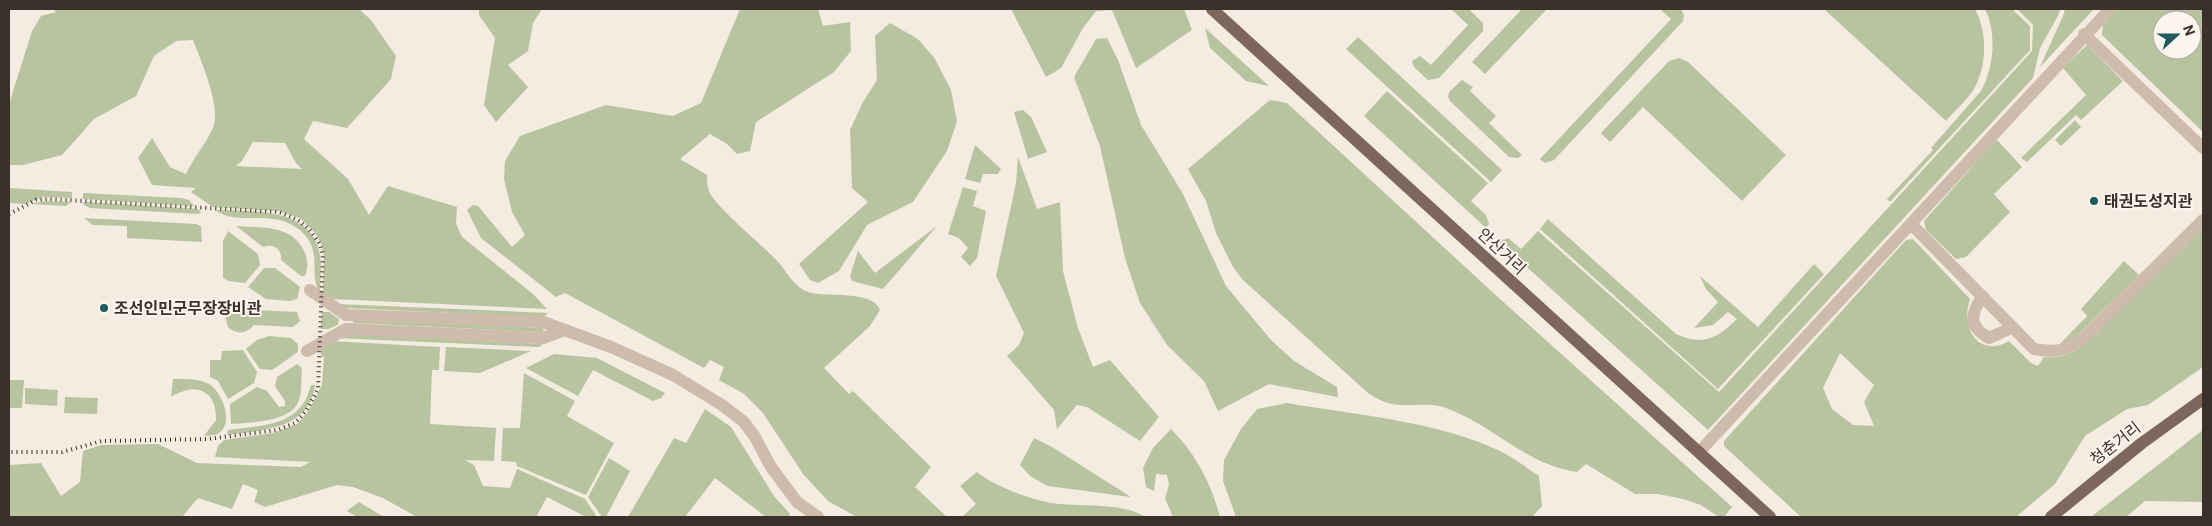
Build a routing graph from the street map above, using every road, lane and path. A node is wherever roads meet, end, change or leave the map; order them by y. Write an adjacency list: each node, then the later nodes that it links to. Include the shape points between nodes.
1 (1212, 9): 15 (main road, 안산거리)
2 (2110, 9): 3 (street)
3 (2084, 34): 4 (street); 6 (street)
4 (2203, 148)
5 (2203, 220): 10 (street, via 2083,339 2063,350 2034,349)
6 (1911, 224): 8 (street); 15 (street)
7 (310, 290): 9 (street)
8 (1983, 296): 10 (street); 10 (street, via 1973,310 1979,332 1989,338)
9 (346, 315): 11 (street); 12 (street, via 543,322)
10 (2012, 327)
11 (346, 329): 12 (street, via 542,338); 13 (street)
12 (562, 331): 16 (street, via 586,337 673,375 722,405 744,422 797,502)
13 (307, 351)
14 (2203, 398): 18 (main road, 청춘거리, via 2142,442)
15 (1700, 451): 17 (main road, 안산거리)
16 (818, 517)
17 (1770, 517)
18 (2051, 517)

